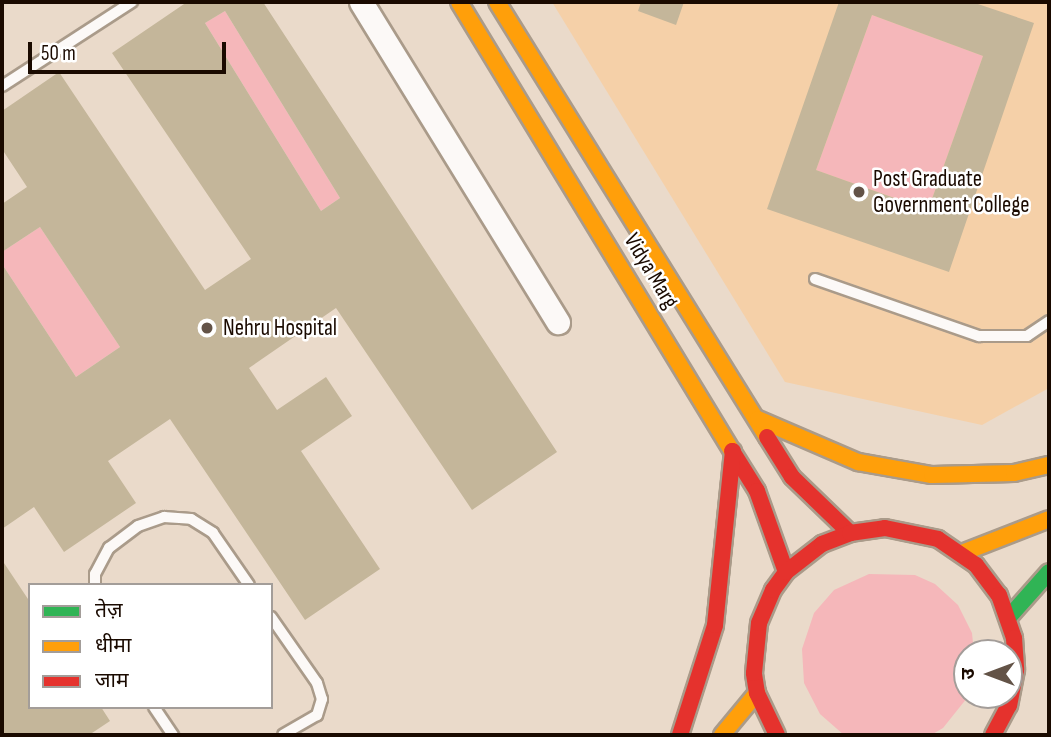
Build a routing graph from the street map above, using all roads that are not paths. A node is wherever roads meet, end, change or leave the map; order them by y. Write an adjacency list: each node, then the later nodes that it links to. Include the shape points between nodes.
1 (132, 2): 5 (lane)
2 (361, 2): 8 (street)
3 (459, 2): 10 (main road, Vidya Marg)
4 (497, 2): 9 (main road, Vidya Marg)
5 (2, 86)
6 (815, 279): 7 (lane, via 979,336 1027,336)
7 (1049, 321)
8 (558, 322)
9 (758, 419): 11 (main road, via 858,462 932,475 1014,473); 13 (main road, Vidya Marg, via 792,477)
10 (733, 451): 15 (main road, Vidya Marg, via 757,492); 26 (main road, via 715,625)
11 (1049, 465)
12 (1049, 519): 14 (main road)
13 (850, 533): 14 (main road, via 873,528 913,531); 15 (main road, via 822,544)
14 (962, 554): 19 (main road, via 999,595)
15 (786, 572): 21 (main road, via 759,623 754,646)
16 (1049, 572): 19 (main road)
17 (95, 583): 18 (lane, via 109,548 138,526 164,517 191,519 213,533)
18 (248, 583)
19 (1009, 617): 23 (main road, via 1016,670)
20 (273, 620): 25 (lane, via 317,683 322,699 317,715)
21 (757, 693): 27 (main road); 28 (main road)
22 (155, 709): 24 (lane)
23 (996, 733)
24 (173, 735)
25 (283, 735)
26 (680, 735)
27 (722, 735)
28 (778, 735)

